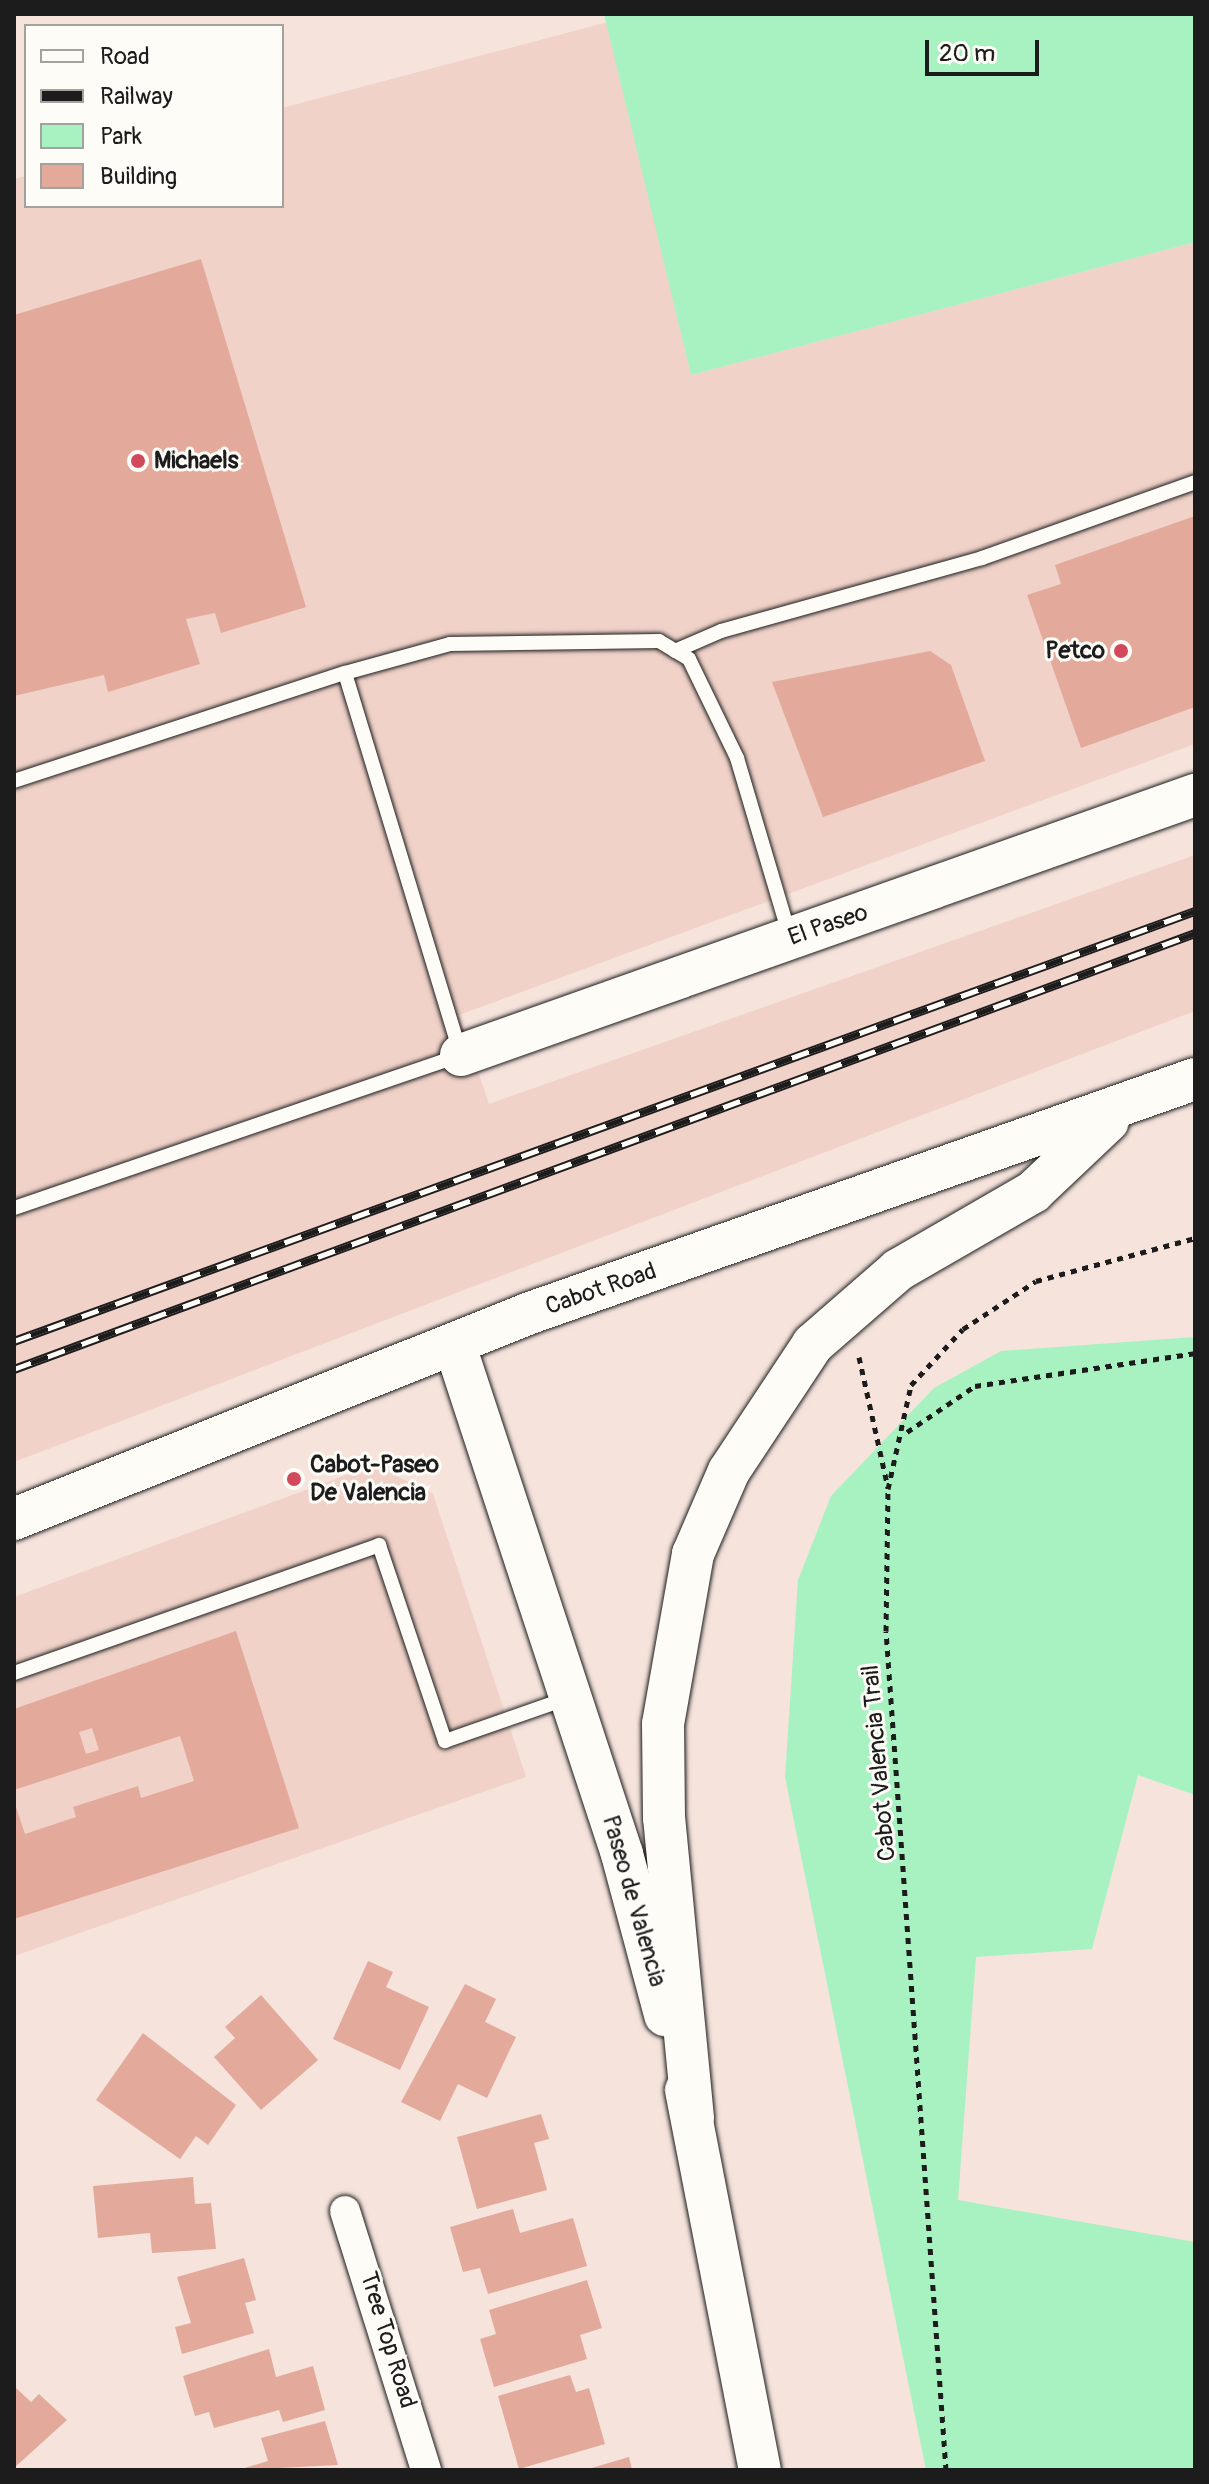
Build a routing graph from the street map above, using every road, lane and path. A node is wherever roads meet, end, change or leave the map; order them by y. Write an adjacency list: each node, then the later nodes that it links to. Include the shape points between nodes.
1 (1195, 482): 2 (lane, via 982,558 721,631)
2 (675, 651): 3 (lane, via 659,641 450,644); 6 (lane, via 689,659 737,758)
3 (345, 673): 4 (lane); 7 (lane)
4 (14, 781)
5 (1195, 795): 6 (main road, El Paseo)
6 (791, 938): 7 (main road, El Paseo)
7 (461, 1055): 10 (lane)
8 (1195, 1079): 9 (main road, Cabot Road)
9 (1121, 1109): 12 (main road, via 1033,1192 898,1270); 13 (main road, Cabot Road, via 530,1313)
10 (14, 1208)
11 (1195, 1238): 15 (path, Cabot Valencia Trail, via 1036,1281 994,1304 911,1385)
12 (837, 1323): 16 (path, via 864,1365); 20 (main road, via 813,1344 729,1471 693,1554 675,1626 663,1724 664,1818)
13 (455, 1346): 17 (main road, Cabot Road); 19 (main road, Paseo de Valencia)
14 (1195, 1353): 15 (path, via 987,1382 951,1398)
15 (906, 1433): 16 (path, Cabot Valencia Trail)
16 (888, 1489): 24 (path, Cabot Valencia Trail, via 886,1631)
17 (14, 1519)
18 (14, 1673): 19 (lane, via 379,1545 445,1741)
19 (572, 1697): 20 (main road, Paseo de Valencia)
20 (693, 2118): 23 (main road, Paseo de Valencia)
21 (345, 2211): 22 (street, Tree Top Road)
22 (426, 2470)
23 (760, 2470)
24 (946, 2470)

